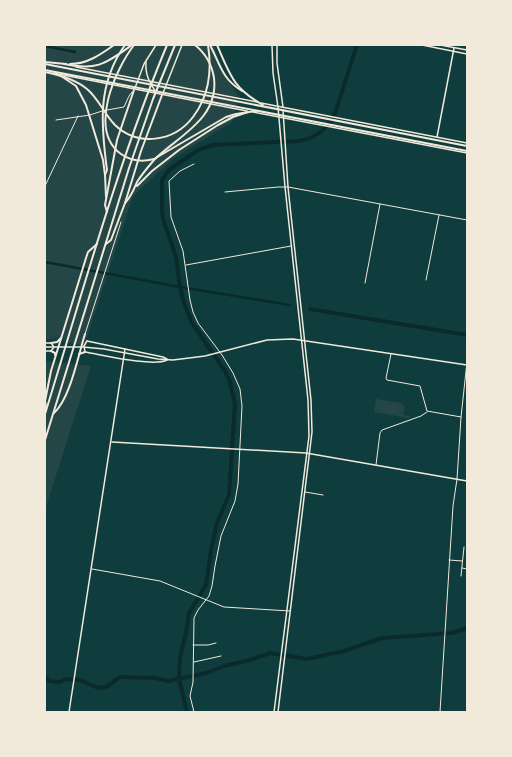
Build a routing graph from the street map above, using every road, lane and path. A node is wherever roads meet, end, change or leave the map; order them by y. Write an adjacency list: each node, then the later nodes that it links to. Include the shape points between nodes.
1 (114, 45): 21 (highway, via 86,62)
2 (125, 45): 44 (highway, via 107,82 102,109 107,170)
3 (133, 45): 21 (highway, via 100,65 84,67); 35 (highway, via 114,81 106,118 111,141 117,151 125,156 140,161 154,158 216,122)
4 (156, 45): 20 (main road)
5 (167, 45): 53 (highway, via 138,119)
6 (175, 45): 58 (highway, via 145,122)
7 (182, 45): 26 (main road)
8 (195, 45): 46 (highway, via 205,56 212,71 212,100 199,122 151,164)
9 (209, 45): 23 (highway, via 209,80 198,109 190,121 179,130 158,139 145,139 122,130 87,89); 28 (highway, via 224,74)
10 (217, 45): 28 (highway, via 229,72)
11 (272, 45): 31 (main road)
12 (277, 45): 33 (main road)
13 (422, 45): 17 (main road)
14 (440, 45): 15 (main road)
15 (454, 48): 16 (main road); 17 (main road)
16 (467, 50)
17 (454, 51): 18 (main road); 40 (main road)
18 (467, 54)
19 (45, 62): 21 (highway); 24 (main road); 32 (highway)
20 (146, 62): 24 (main road); 25 (main road, via 145,71)
21 (64, 64)
22 (45, 71): 23 (highway); 27 (main road); 34 (highway)
23 (61, 76): 44 (highway, via 74,84 81,93 100,148)
24 (138, 79): 25 (main road); 27 (main road)
25 (149, 81): 26 (main road); 29 (main road)
26 (166, 84): 30 (main road); 31 (main road)
27 (134, 90): 29 (main road); 36 (street, via 124,107); 50 (highway, via 116,145)
28 (242, 91): 32 (highway)
29 (157, 94): 30 (main road)
30 (162, 95): 37 (main road); 51 (highway)
31 (278, 106): 33 (main road); 37 (main road)
32 (266, 107): 41 (highway)
33 (283, 107): 38 (main road); 40 (main road)
34 (261, 111): 35 (highway); 42 (highway)
35 (248, 112): 46 (highway, via 218,125 166,160)
36 (78, 116): 39 (street); 45 (street)
37 (279, 117): 38 (main road); 47 (main road)
38 (283, 119): 42 (main road); 48 (main road)
39 (56, 120)
40 (437, 137): 41 (main road)
41 (467, 144)
42 (467, 152)
43 (194, 164): 60 (street, via 180,171 169,182 171,217 182,245)
44 (105, 175): 50 (highway)
45 (45, 186)
46 (136, 187): 51 (highway)
47 (285, 187): 48 (street); 49 (street); 59 (main road)
48 (288, 187): 52 (street); 66 (main road)
49 (225, 192)
50 (106, 197): 53 (highway)
51 (125, 203): 58 (highway, via 111,240)
52 (380, 203): 54 (street); 62 (street)
53 (107, 214): 57 (highway)
54 (439, 215): 55 (street); 61 (street)
55 (467, 220)
56 (121, 222): 63 (street)
57 (98, 243): 64 (highway, via 88,252); 83 (highway)
58 (105, 245): 86 (highway)
59 (291, 246): 60 (street); 65 (main road)
60 (186, 265): 75 (street, via 191,306 212,343)
61 (426, 280)
62 (365, 283)
63 (85, 334): 67 (main road); 77 (highway)
64 (62, 337): 69 (highway); 78 (highway)
65 (301, 340): 66 (main road); 75 (main road, via 267,340); 90 (main road, via 309,416)
66 (305, 340): 76 (main road); 91 (main road, via 312,418)
67 (87, 341): 71 (main road); 74 (main road, via 84,346)
68 (45, 343): 69 (main road)
69 (51, 343): 73 (main road, via 54,347)
70 (45, 347): 80 (main road, via 97,349)
71 (126, 350): 79 (main road); 80 (main road)
72 (45, 351): 73 (main road)
73 (51, 351): 78 (highway, via 55,353)
74 (85, 352): 77 (highway); 79 (main road)
75 (222, 353): 80 (main road); 106 (street, via 241,394 238,484 235,501 221,536 210,596)
76 (391, 353): 82 (main road); 84 (street, via 386,379 420,386)
77 (79, 355): 86 (highway, via 65,397)
78 (55, 358): 83 (highway, via 45,401)
79 (124, 358): 80 (main road, via 151,363); 89 (main road)
80 (169, 360)
81 (467, 362): 82 (street)
82 (467, 365): 87 (street)
83 (47, 409): 85 (highway)
84 (427, 411): 87 (street); 92 (street, via 421,416 382,430)
85 (45, 414)
86 (53, 414): 88 (highway)
87 (461, 417): 93 (street)
88 (45, 440)
89 (112, 442): 90 (main road); 103 (main road)
90 (306, 453): 91 (main road); 107 (main road)
91 (310, 455): 92 (main road); 95 (main road)
92 (376, 465): 93 (main road)
93 (456, 479): 94 (main road); 100 (street)
94 (467, 480)
95 (304, 492): 96 (street); 108 (main road)
96 (323, 495)
97 (464, 547): 98 (street)
98 (463, 555): 99 (street); 101 (street)
99 (467, 556)
100 (450, 560): 101 (street); 117 (street)
101 (463, 561): 102 (street)
102 (462, 568): 104 (street); 105 (street)
103 (92, 569): 106 (street, via 153,579); 113 (main road)
104 (467, 569)
105 (461, 576)
106 (205, 600): 107 (street, via 224,607); 110 (street, via 194,616)
107 (287, 611): 108 (street); 115 (main road)
108 (290, 611): 116 (main road)
109 (216, 643): 110 (street)
110 (193, 645): 112 (street)
111 (222, 656): 112 (street)
112 (193, 662): 114 (street, via 190,698)
113 (69, 712)
114 (194, 712)
115 (274, 712)
116 (278, 712)
117 (440, 712)

